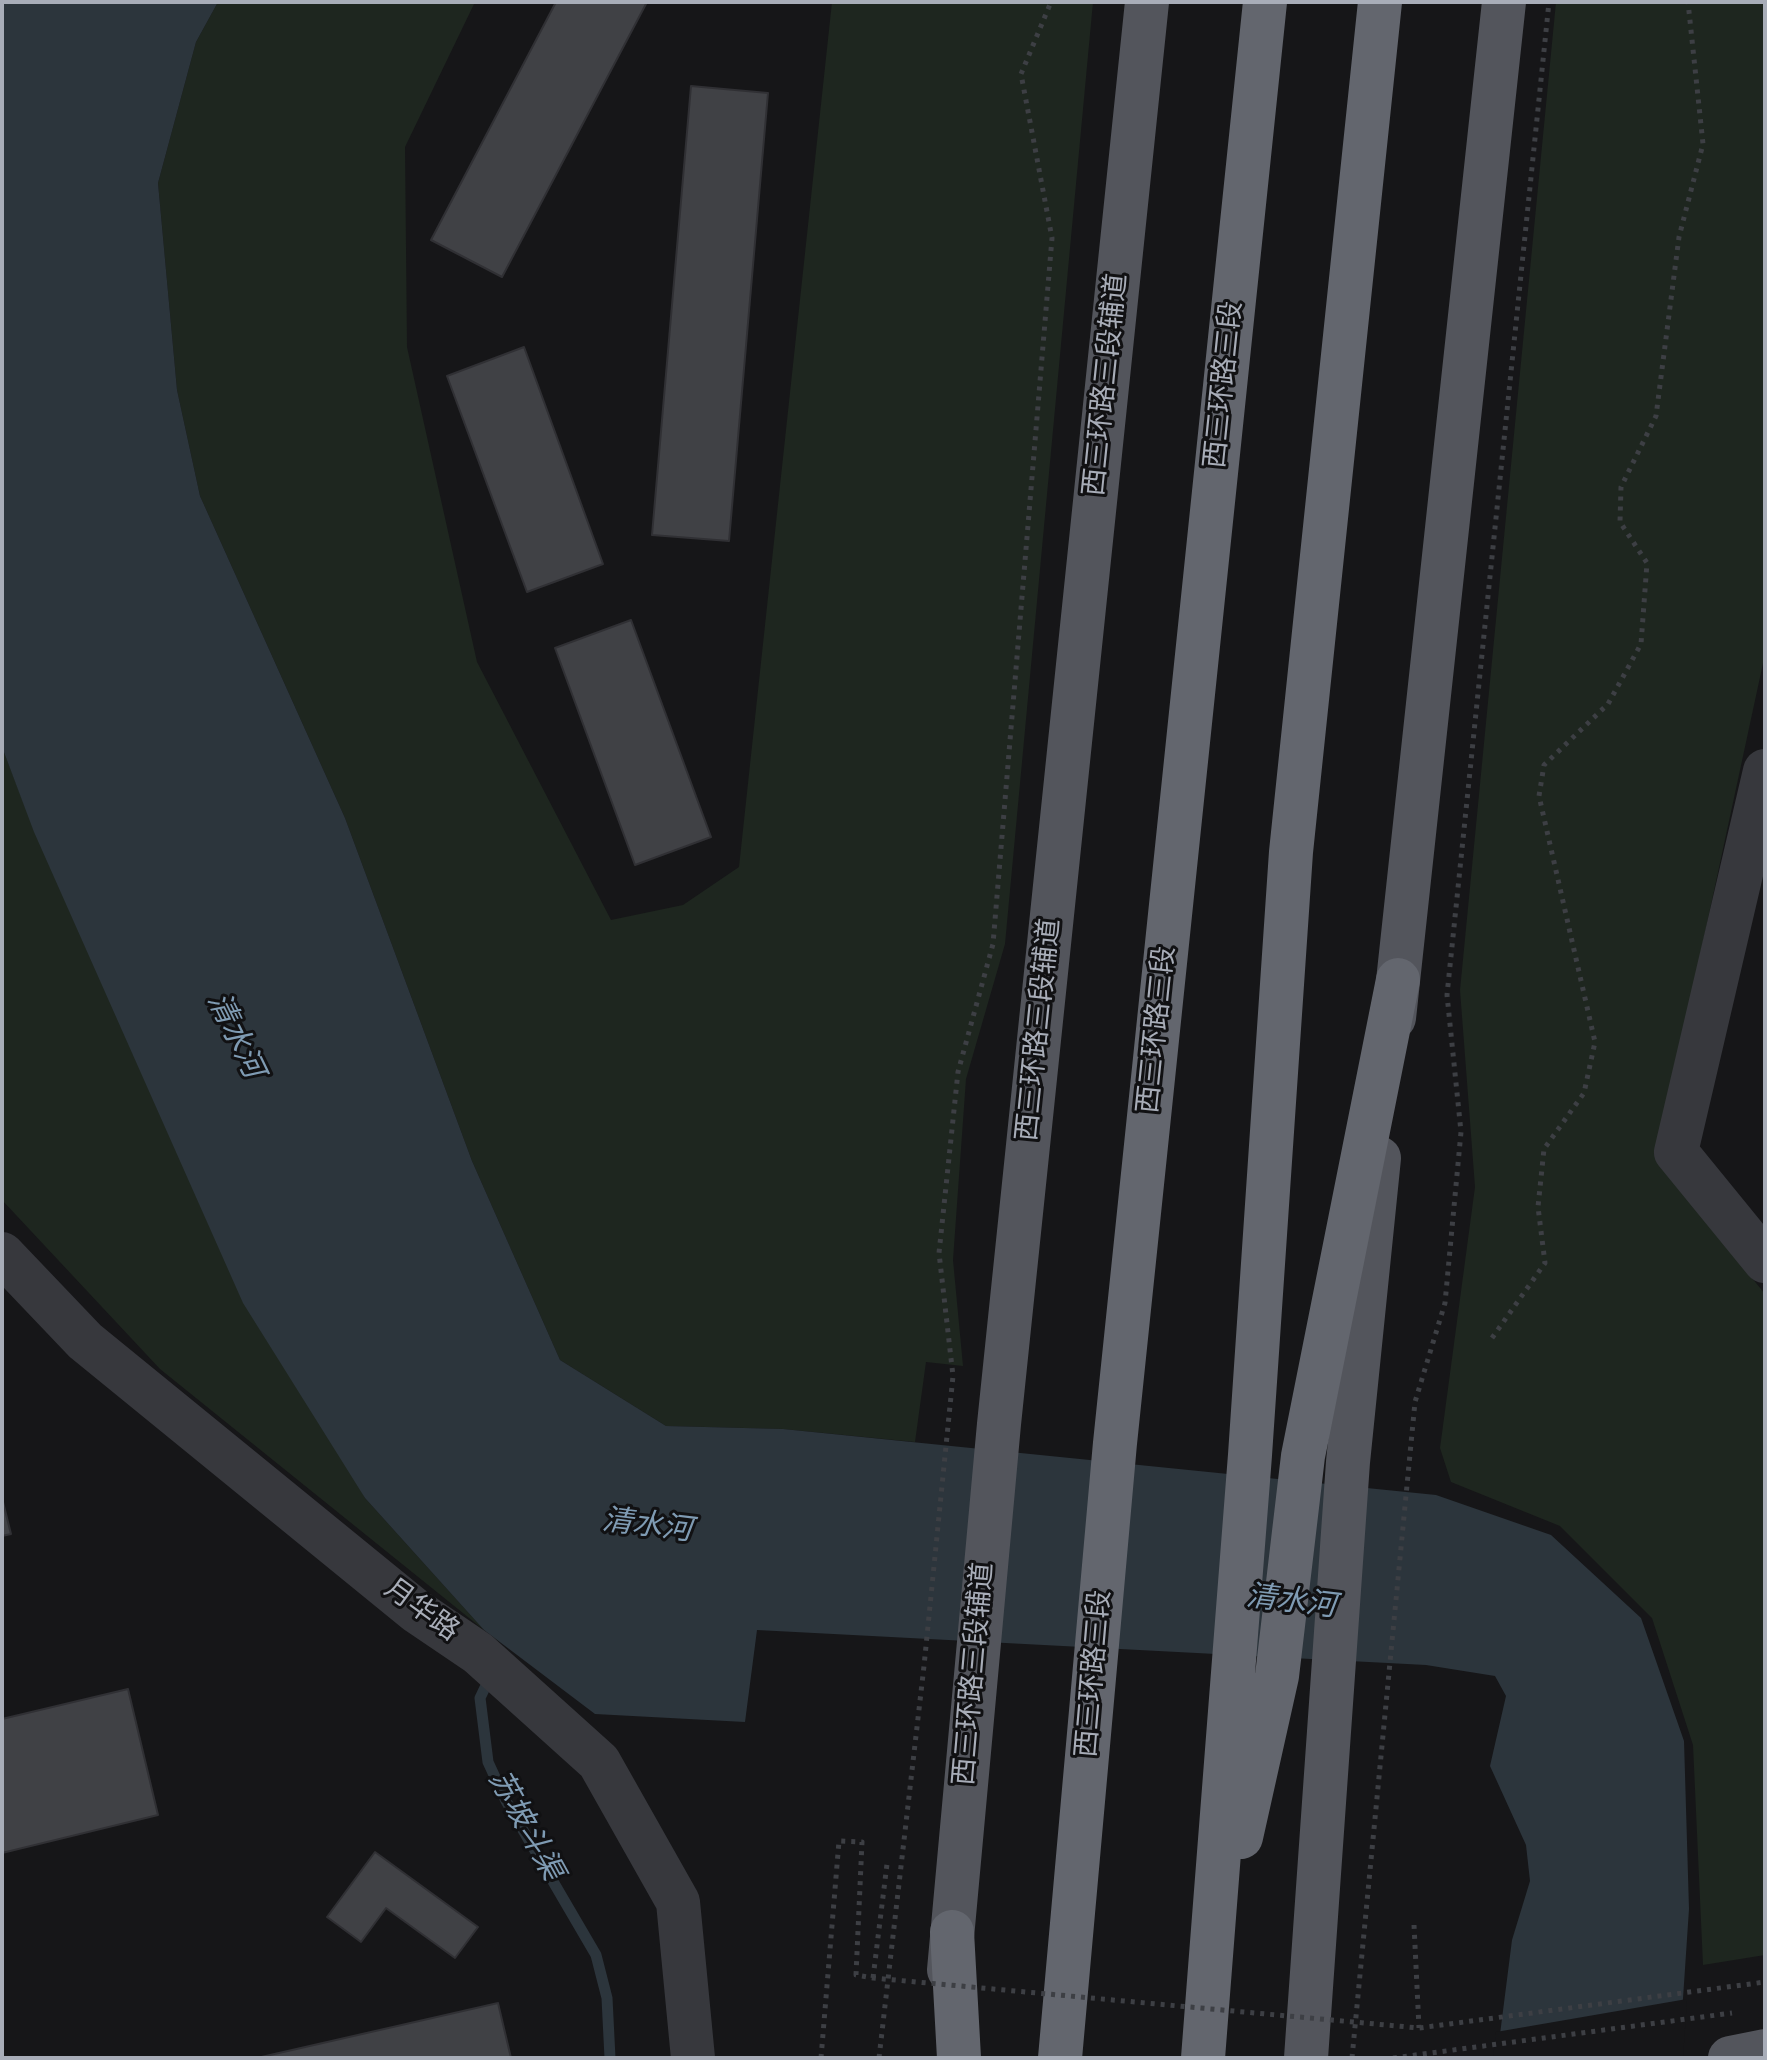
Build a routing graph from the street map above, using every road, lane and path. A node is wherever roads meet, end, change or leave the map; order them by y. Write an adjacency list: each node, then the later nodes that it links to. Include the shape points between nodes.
1 (1051, 2): 24 (path, via 1021,74 1052,238 993,944 958,1072 939,1253 953,1376)
2 (1147, 2): 15 (main road, 西三环路三段辅道, via 999,1424)
3 (1265, 2): 27 (highway, 西三环路三段, via 1115,1443)
4 (1380, 2): 18 (highway, via 1291,852)
5 (1504, 2): 9 (main road)
6 (1549, 2): 29 (path, via 1447,995 1461,1132 1445,1303 1415,1402)
7 (1688, 2): 12 (path, via 1703,144 1679,237 1656,416 1621,487 1620,522 1647,563 1641,644 1608,704 1544,765 1539,796 1595,1042 1584,1093 1544,1149 1538,1207 1545,1263)
8 (1765, 771): 11 (street, via 1676,1152)
9 (1398, 980): 18 (highway, via 1303,1456 1277,1676); 21 (main road, via 1348,1462)
10 (2, 1254): 22 (street, 月华路, via 85,1341 416,1611 478,1653 599,1762 678,1902)
11 (1765, 1261)
12 (1492, 1338)
13 (887, 1864): 16 (path)
14 (1414, 1925): 20 (path)
15 (952, 1932): 25 (main road, 西三环路三段辅道); 26 (highway)
16 (873, 1978): 20 (path, bridge); 23 (path, bridge, via 856,1975 862,1842 839,1841)
17 (1765, 1982): 20 (path, bridge)
18 (1208, 1984): 28 (highway)
19 (1723, 2014): 30 (path)
20 (1419, 2028)
21 (1307, 2056)
22 (693, 2058)
23 (821, 2058)
24 (879, 2058)
25 (941, 2058)
26 (959, 2058)
27 (1060, 2058)
28 (1203, 2058)
29 (1352, 2058)
30 (1393, 2058)

